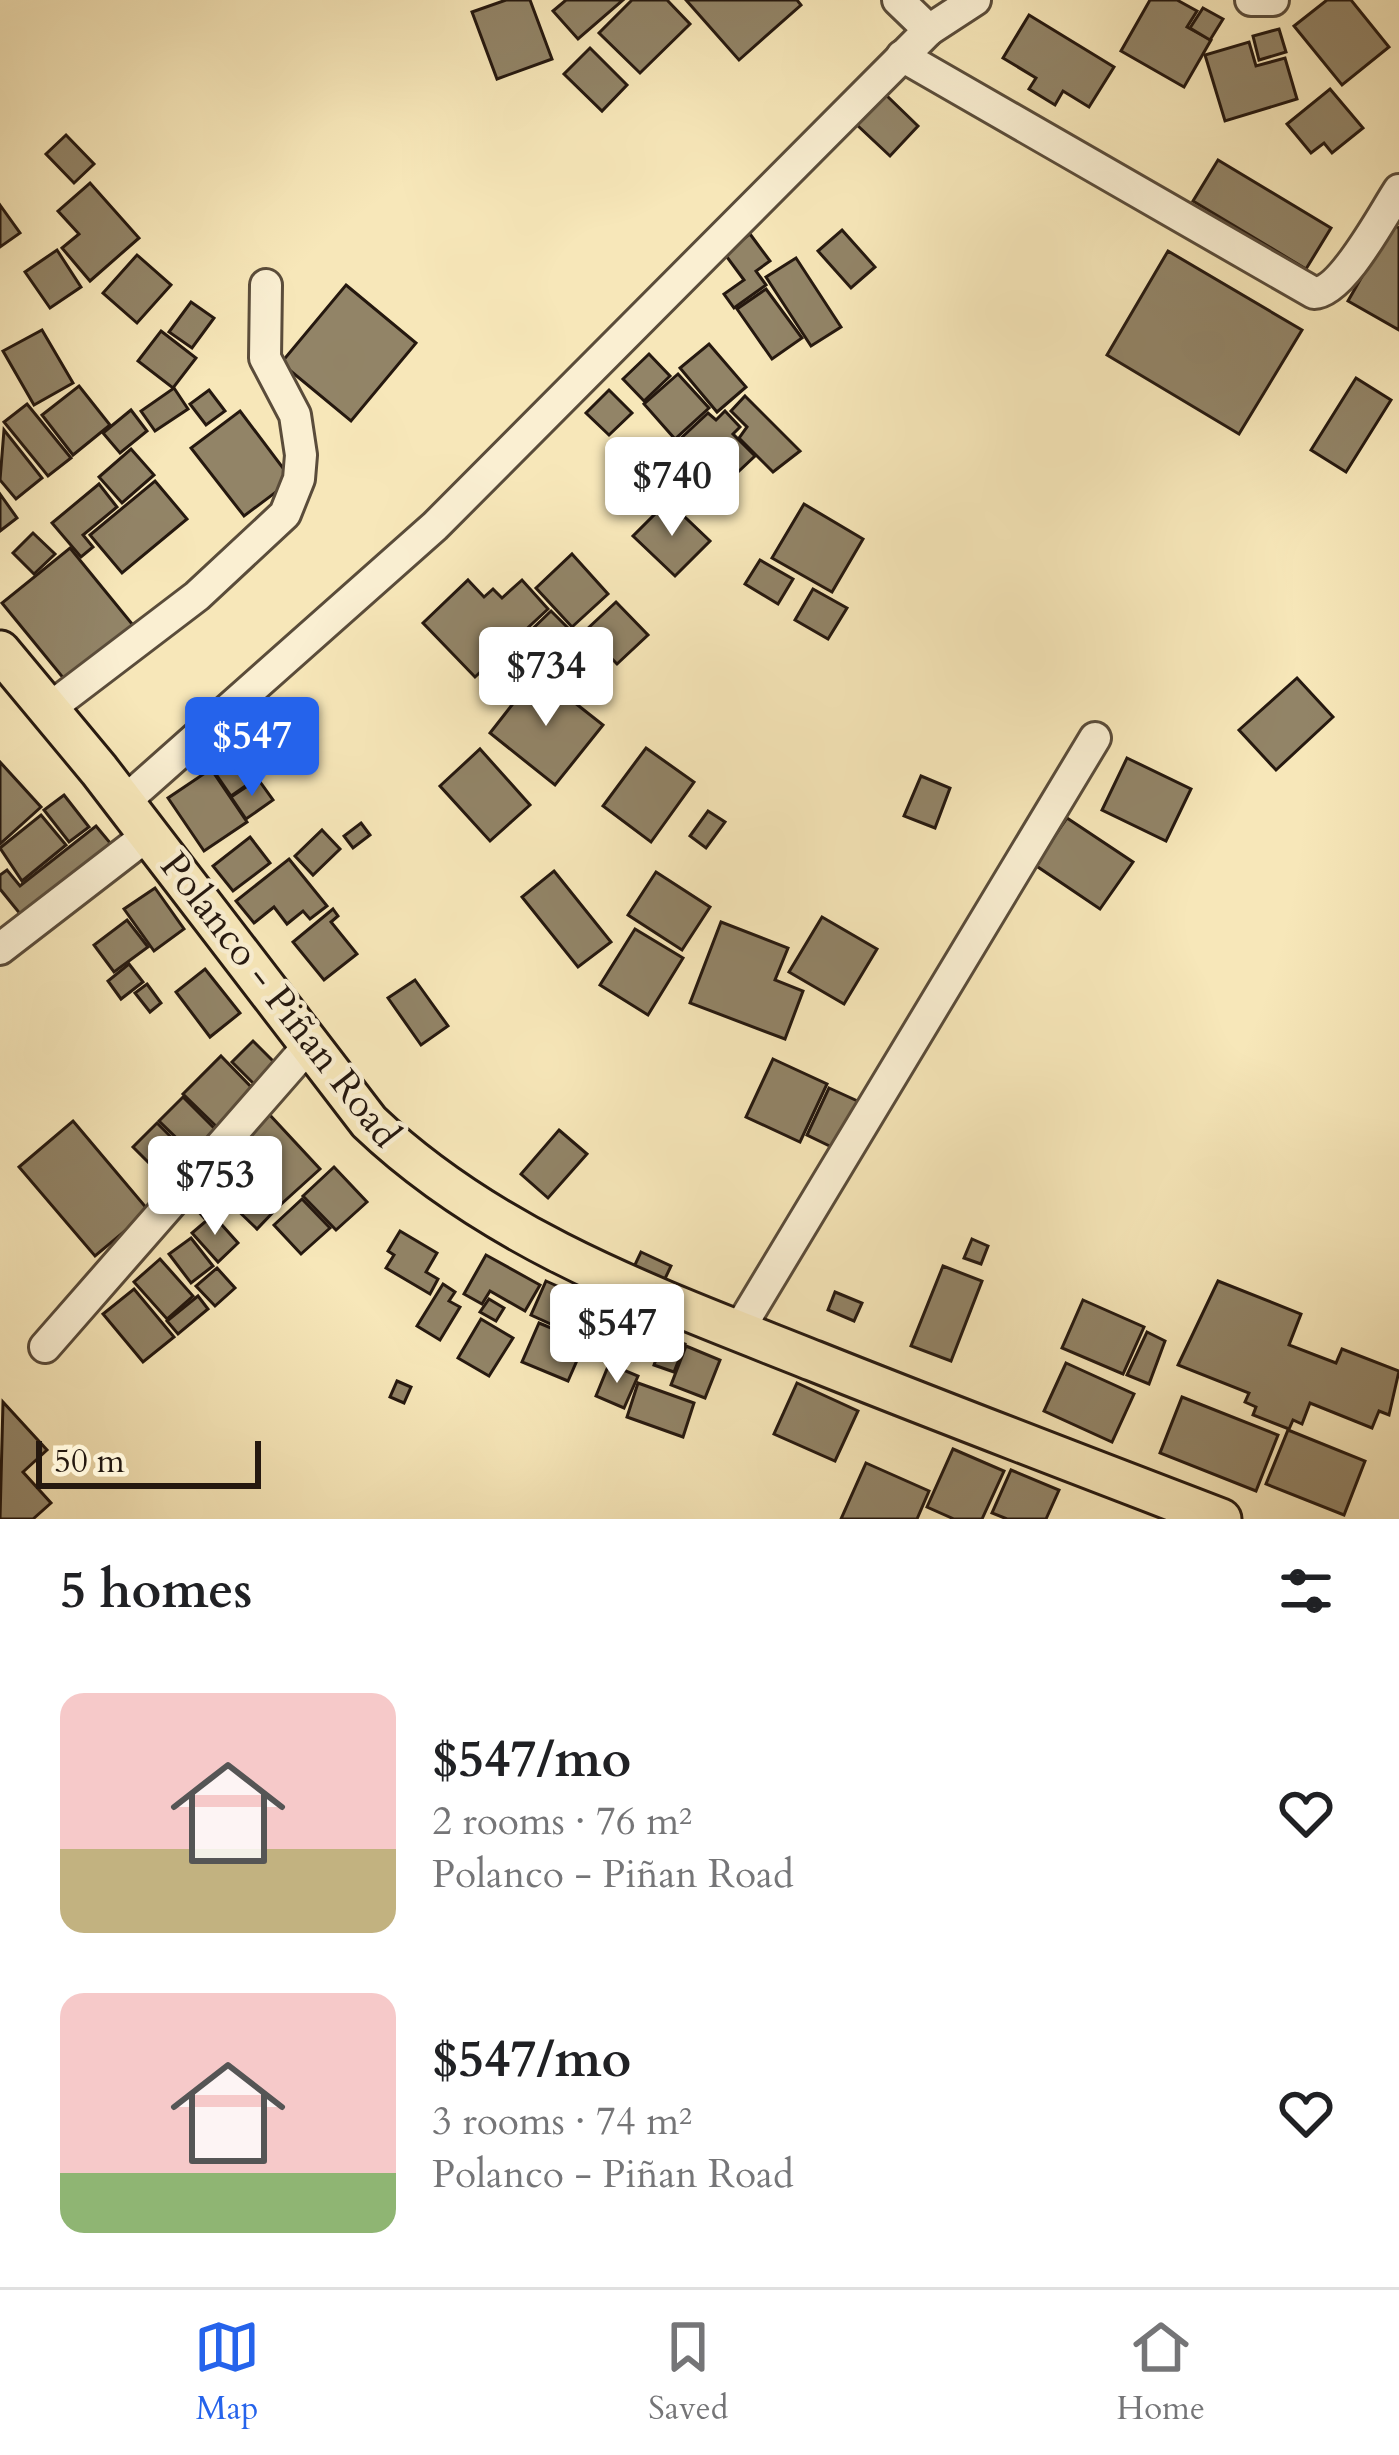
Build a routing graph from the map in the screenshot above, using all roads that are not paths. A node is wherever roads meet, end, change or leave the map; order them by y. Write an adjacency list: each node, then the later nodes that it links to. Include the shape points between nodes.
1 (975, 0): 4 (street)
2 (1251, 0): 3 (street)
3 (1274, 0)
4 (915, 10): 5 (street)
5 (902, 56): 6 (street, via 1314,292 1339,280); 11 (street, via 435,526)
6 (1399, 190)
7 (266, 285): 9 (street, via 265,358 295,415 301,455 285,514 197,596)
8 (0, 650): 9 (main road, Polanco - Piñan Road)
9 (50, 708): 11 (main road, Polanco - Piñan Road)
10 (1095, 738): 15 (street)
11 (124, 802): 12 (main road, Polanco - Piñan Road)
12 (149, 834): 13 (street); 14 (main road, Polanco - Piñan Road)
13 (0, 949)
14 (311, 1043): 15 (main road, Polanco - Piñan Road, via 369,1122 474,1208); 16 (street)
15 (738, 1330): 17 (main road, Polanco - Piñan Road)
16 (45, 1347)
17 (1221, 1519)

